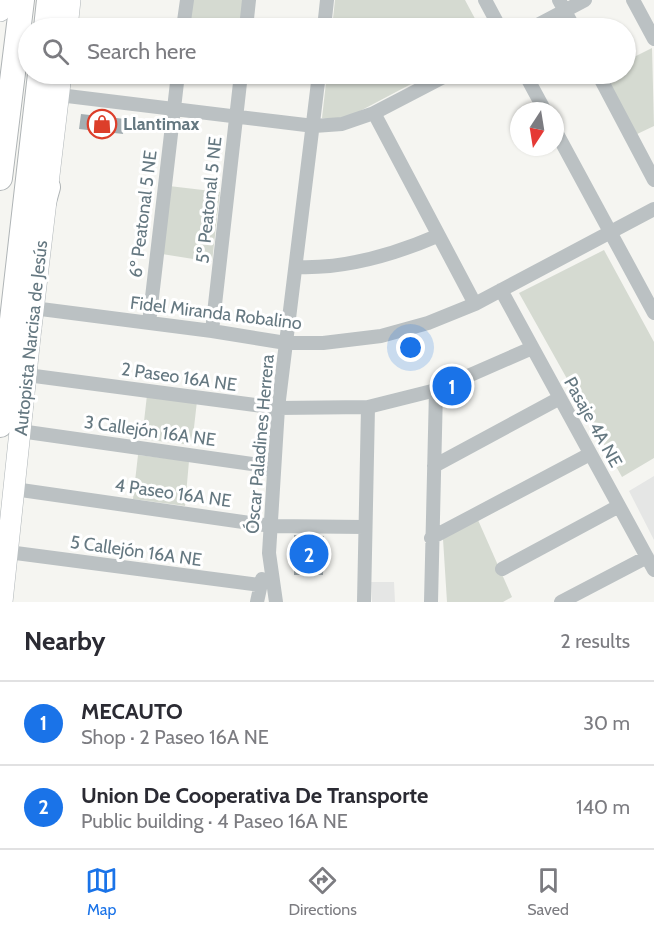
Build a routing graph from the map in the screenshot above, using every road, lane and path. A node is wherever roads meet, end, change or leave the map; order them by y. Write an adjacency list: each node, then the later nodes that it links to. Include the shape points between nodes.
1 (1, 0): 12 (main road)
2 (22, 0): 13 (highway)
3 (49, 0): 14 (highway)
4 (70, 0): 15 (main road)
5 (187, 0): 16 (street)
6 (249, 0): 17 (street)
7 (327, 0): 18 (street)
8 (485, 0): 19 (street)
9 (585, 0): 11 (street)
10 (633, 0): 22 (street)
11 (561, 5): 20 (street)
12 (0, 11)
13 (20, 18)
14 (47, 18)
15 (68, 18)
16 (184, 18)
17 (247, 18)
18 (325, 18)
19 (495, 18)
20 (545, 18)
21 (18, 32): 38 (highway)
22 (654, 39)
23 (39, 84): 49 (highway, Autopista Narcisa de Jesús)
24 (60, 84): 31 (main road, Autopista Narcisa de Jesús)
25 (177, 84): 33 (street, 6º Peatonal 5 NE)
26 (240, 84): 35 (street, 5º Peatonal 5 NE)
27 (318, 84): 36 (street, Óscar Paladines Herrera)
28 (430, 84): 34 (street)
29 (530, 84): 32 (street)
30 (603, 84): 39 (street)
31 (59, 95): 33 (street); 40 (main road, Autopista Narcisa de Jesús)
32 (540, 102)
33 (174, 109): 35 (street); 50 (street, 6º Peatonal 5 NE)
34 (374, 113): 36 (street, via 342,124); 43 (street)
35 (236, 117): 36 (street); 51 (street, 5º Peatonal 5 NE)
36 (314, 126): 44 (street, Óscar Paladines Herrera)
37 (564, 146): 42 (street)
38 (0, 178)
39 (654, 180)
40 (48, 187): 47 (main road, Autopista Narcisa de Jesús); 49 (highway)
41 (654, 209): 42 (street, Fidel Miranda Robalino)
42 (610, 232): 45 (street, Fidel Miranda Robalino); 48 (street)
43 (437, 236): 44 (street, via 400,252 321,268); 46 (street)
44 (297, 267): 52 (street, Óscar Paladines Herrera)
45 (501, 290): 46 (street, Fidel Miranda Robalino); 53 (street, Pasaje 4A NE)
46 (475, 304): 52 (street, Fidel Miranda Robalino, via 381,336 323,344)
47 (33, 309): 50 (street, Fidel Miranda Robalino); 54 (main road, Autopista Narcisa de Jesús)
48 (654, 313)
49 (11, 322): 59 (highway, Autopista Narcisa de Jesús)
50 (149, 323): 51 (street, Fidel Miranda Robalino)
51 (212, 331): 52 (street, Fidel Miranda Robalino)
52 (286, 344): 58 (street, Óscar Paladines Herrera)
53 (532, 348): 55 (street, 2 Paseo 16A NE); 56 (street, Pasaje 4A NE)
54 (27, 375): 58 (street, 2 Paseo 16A NE); 59 (main road, Autopista Narcisa de Jesús)
55 (436, 390): 57 (street, 2 Paseo 16A NE); 61 (street)
56 (560, 398): 60 (street, Pasaje 4A NE); 61 (street)
57 (368, 407): 58 (street, 2 Paseo 16A NE); 66 (street)
58 (278, 408): 62 (street, Óscar Paladines Herrera)
59 (10, 428): 62 (street, 3 Callejón 16A NE, via 252,464); 63 (main road, Autopista Narcisa de Jesús)
60 (590, 454): 64 (street, Pasaje 4A NE); 67 (street)
61 (434, 466): 67 (street)
62 (274, 471): 65 (street, Óscar Paladines Herrera)
63 (14, 489): 65 (street, 4 Paseo 16A NE); 68 (main road, Autopista Narcisa de Jesús)
64 (619, 506): 70 (street, Pasaje 4A NE); 71 (street)
65 (271, 526): 66 (street, 4 Paseo 16A NE); 69 (street, Óscar Paladines Herrera)
66 (364, 527): 77 (street)
67 (431, 538): 78 (street)
68 (8, 552): 73 (street, 5 Callejón 16A NE); 74 (main road, Autopista Narcisa de Jesús)
69 (269, 554): 73 (street); 76 (street, Óscar Paladines Herrera)
70 (647, 557): 72 (street, Pasaje 4A NE); 79 (street)
71 (502, 569)
72 (654, 570)
73 (260, 585): 75 (street)
74 (2, 602)
75 (257, 602)
76 (276, 602)
77 (364, 602)
78 (431, 602)
79 (561, 602)

